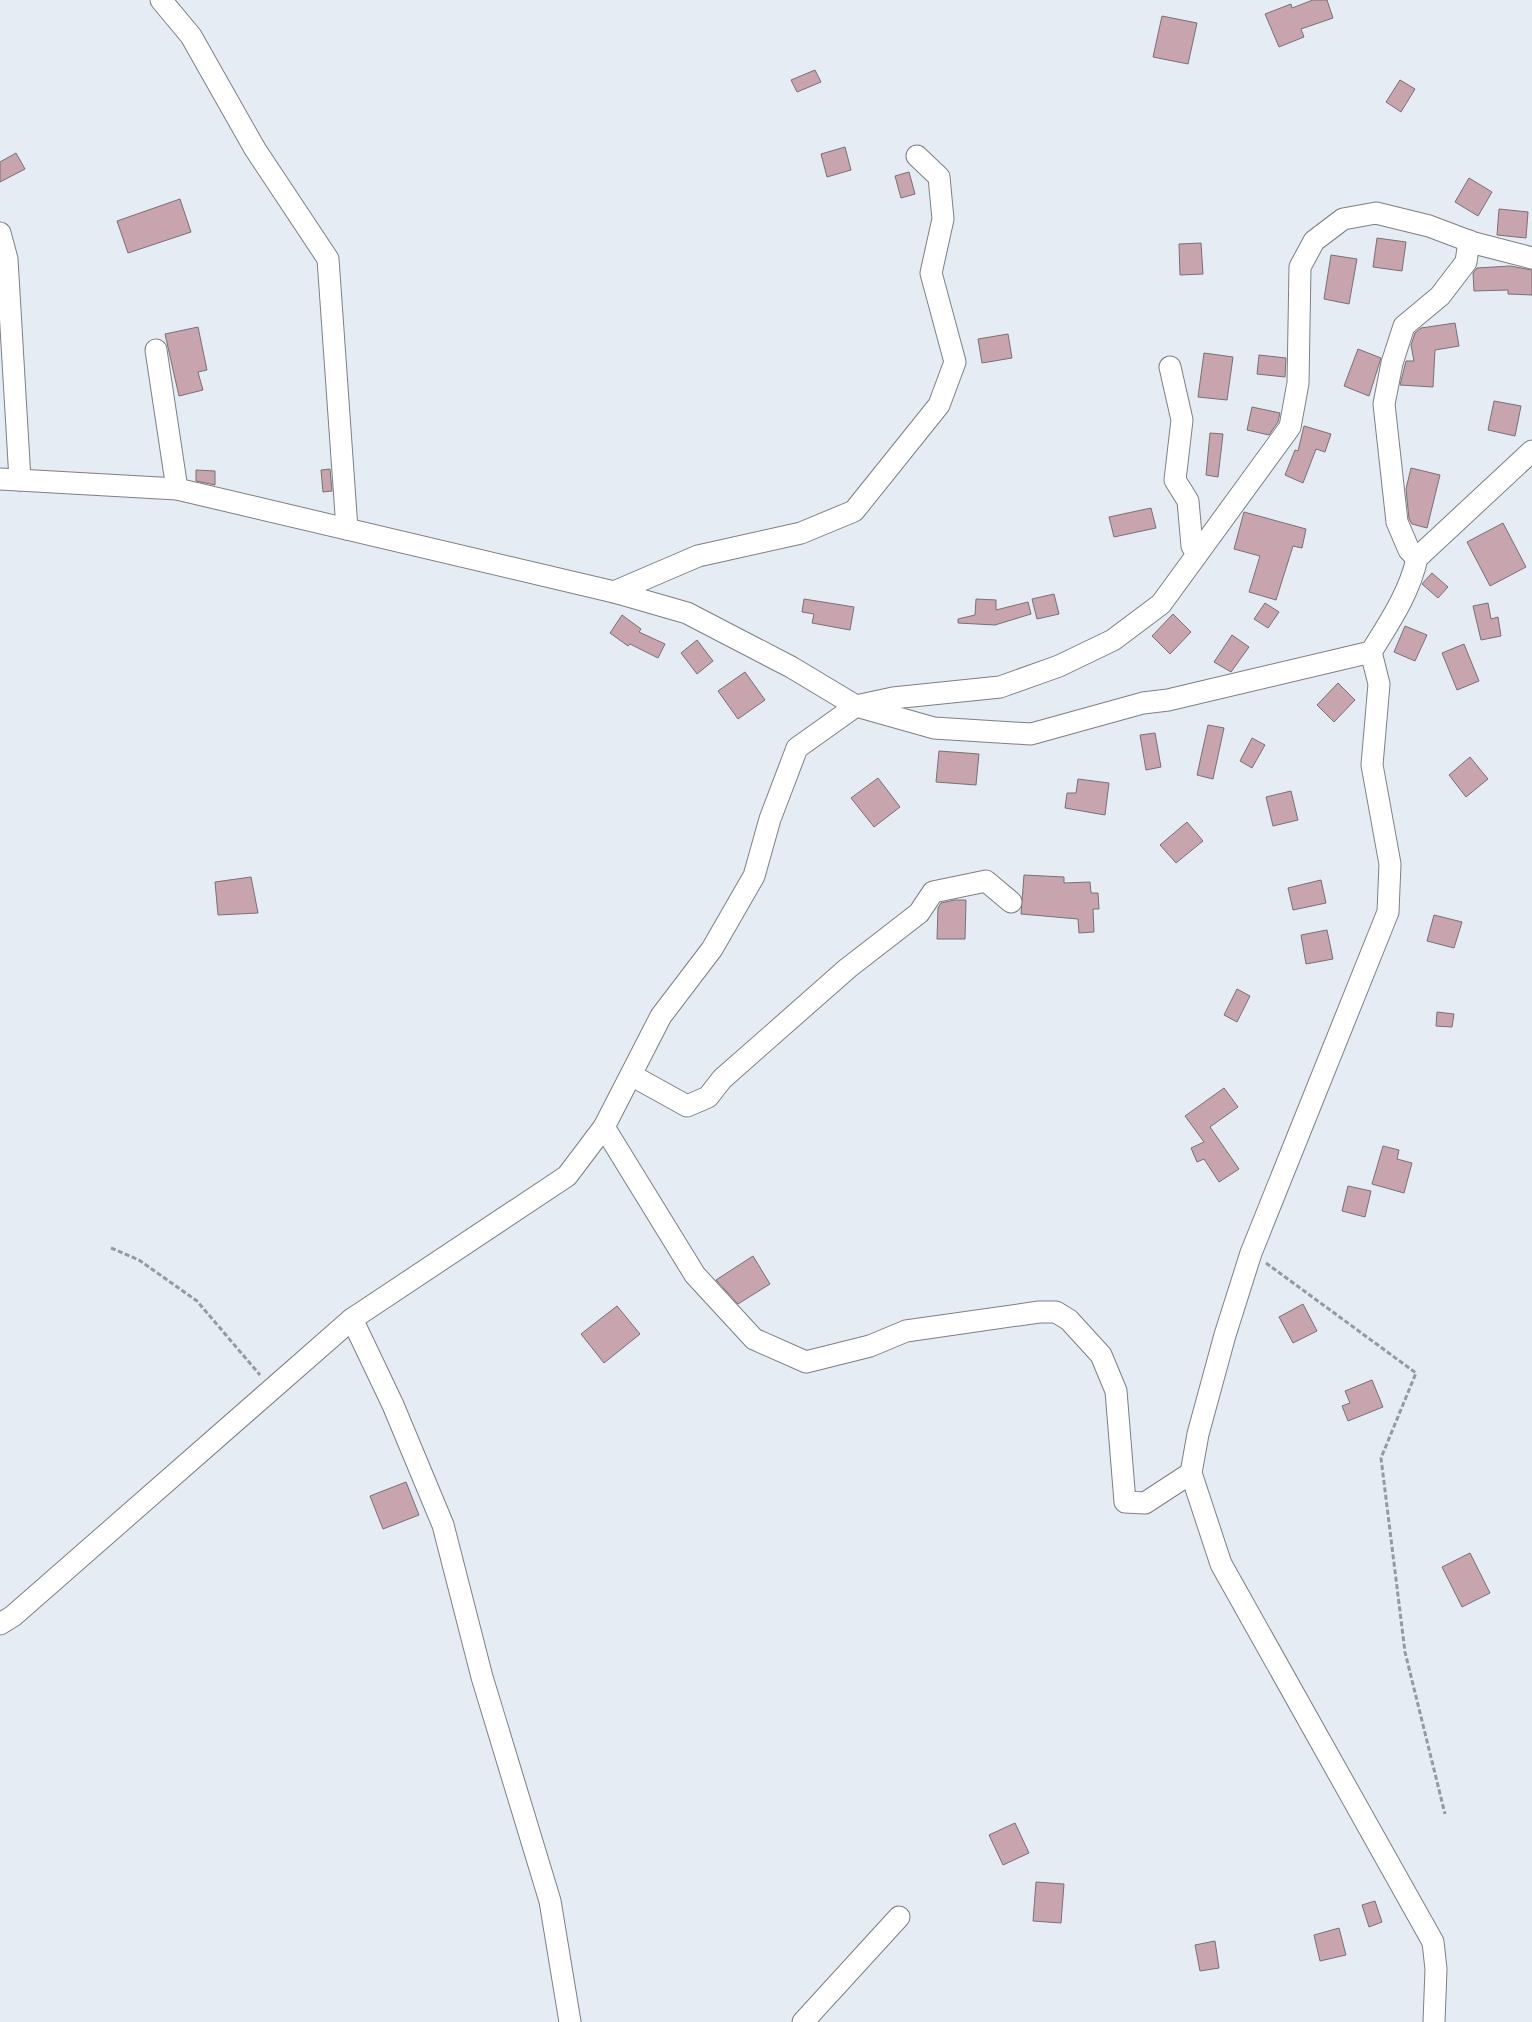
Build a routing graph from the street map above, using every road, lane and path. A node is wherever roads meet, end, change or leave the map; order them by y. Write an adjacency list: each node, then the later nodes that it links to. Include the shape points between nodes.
1 (161, 0): 11 (street, via 191,36 255,149 328,259)
2 (918, 156): 14 (street, via 939,176 943,219 931,273 956,362 939,405 854,511 801,533 698,556)
3 (0, 233): 9 (street, via 7,259)
4 (1469, 241): 5 (street); 12 (street, via 1429,226 1376,213 1343,219 1314,241 1300,266 1298,383 1290,427); 13 (street, via 1466,262 1440,296 1404,326 1384,404 1397,522 1409,550)
5 (1532, 258)
6 (156, 350): 10 (street)
7 (1170, 367): 12 (street, via 1182,420 1175,480 1188,501 1192,546)
8 (1532, 451): 13 (street)
9 (10, 480): 10 (street)
10 (177, 489): 11 (street)
11 (347, 529): 14 (street)
12 (1196, 554): 16 (street, via 1161,604 1113,640 1059,666 1000,687 893,698)
13 (1417, 558): 15 (street, via 1414,573 1394,614)
14 (614, 592): 16 (street, via 688,613 791,667)
15 (1371, 652): 16 (street, via 1168,700 1143,703 1031,734 934,728); 21 (street, via 1379,684 1372,765 1390,864 1388,912)
16 (856, 706): 18 (street, via 797,748 770,819 754,876 712,949 661,1016)
17 (1011, 902): 18 (street, via 986,881 933,892 919,913 848,968 722,1079 708,1096 687,1106)
18 (631, 1075): 19 (street)
19 (604, 1127): 22 (street, via 567,1176); 24 (street, via 696,1275 754,1339 806,1362 870,1346 906,1331 1056,1312 1069,1320 1101,1354 1116,1391 1125,1502 1145,1503)
20 (110, 1248): 23 (path, via 139,1260 197,1301)
21 (1251, 1253): 24 (street, via 1198,1434); 26 (path, via 1416,1373 1381,1458 1405,1652)
22 (352, 1319): 23 (street); 28 (street, via 393,1405 442,1525 482,1677 550,1901)
23 (272, 1390): 25 (street)
24 (1192, 1473): 30 (street, via 1221,1564 1433,1942 1436,1969)
25 (0, 1624)
26 (1445, 1814)
27 (899, 1917): 29 (street)
28 (570, 2022)
29 (804, 2022)
30 (1434, 2022)

